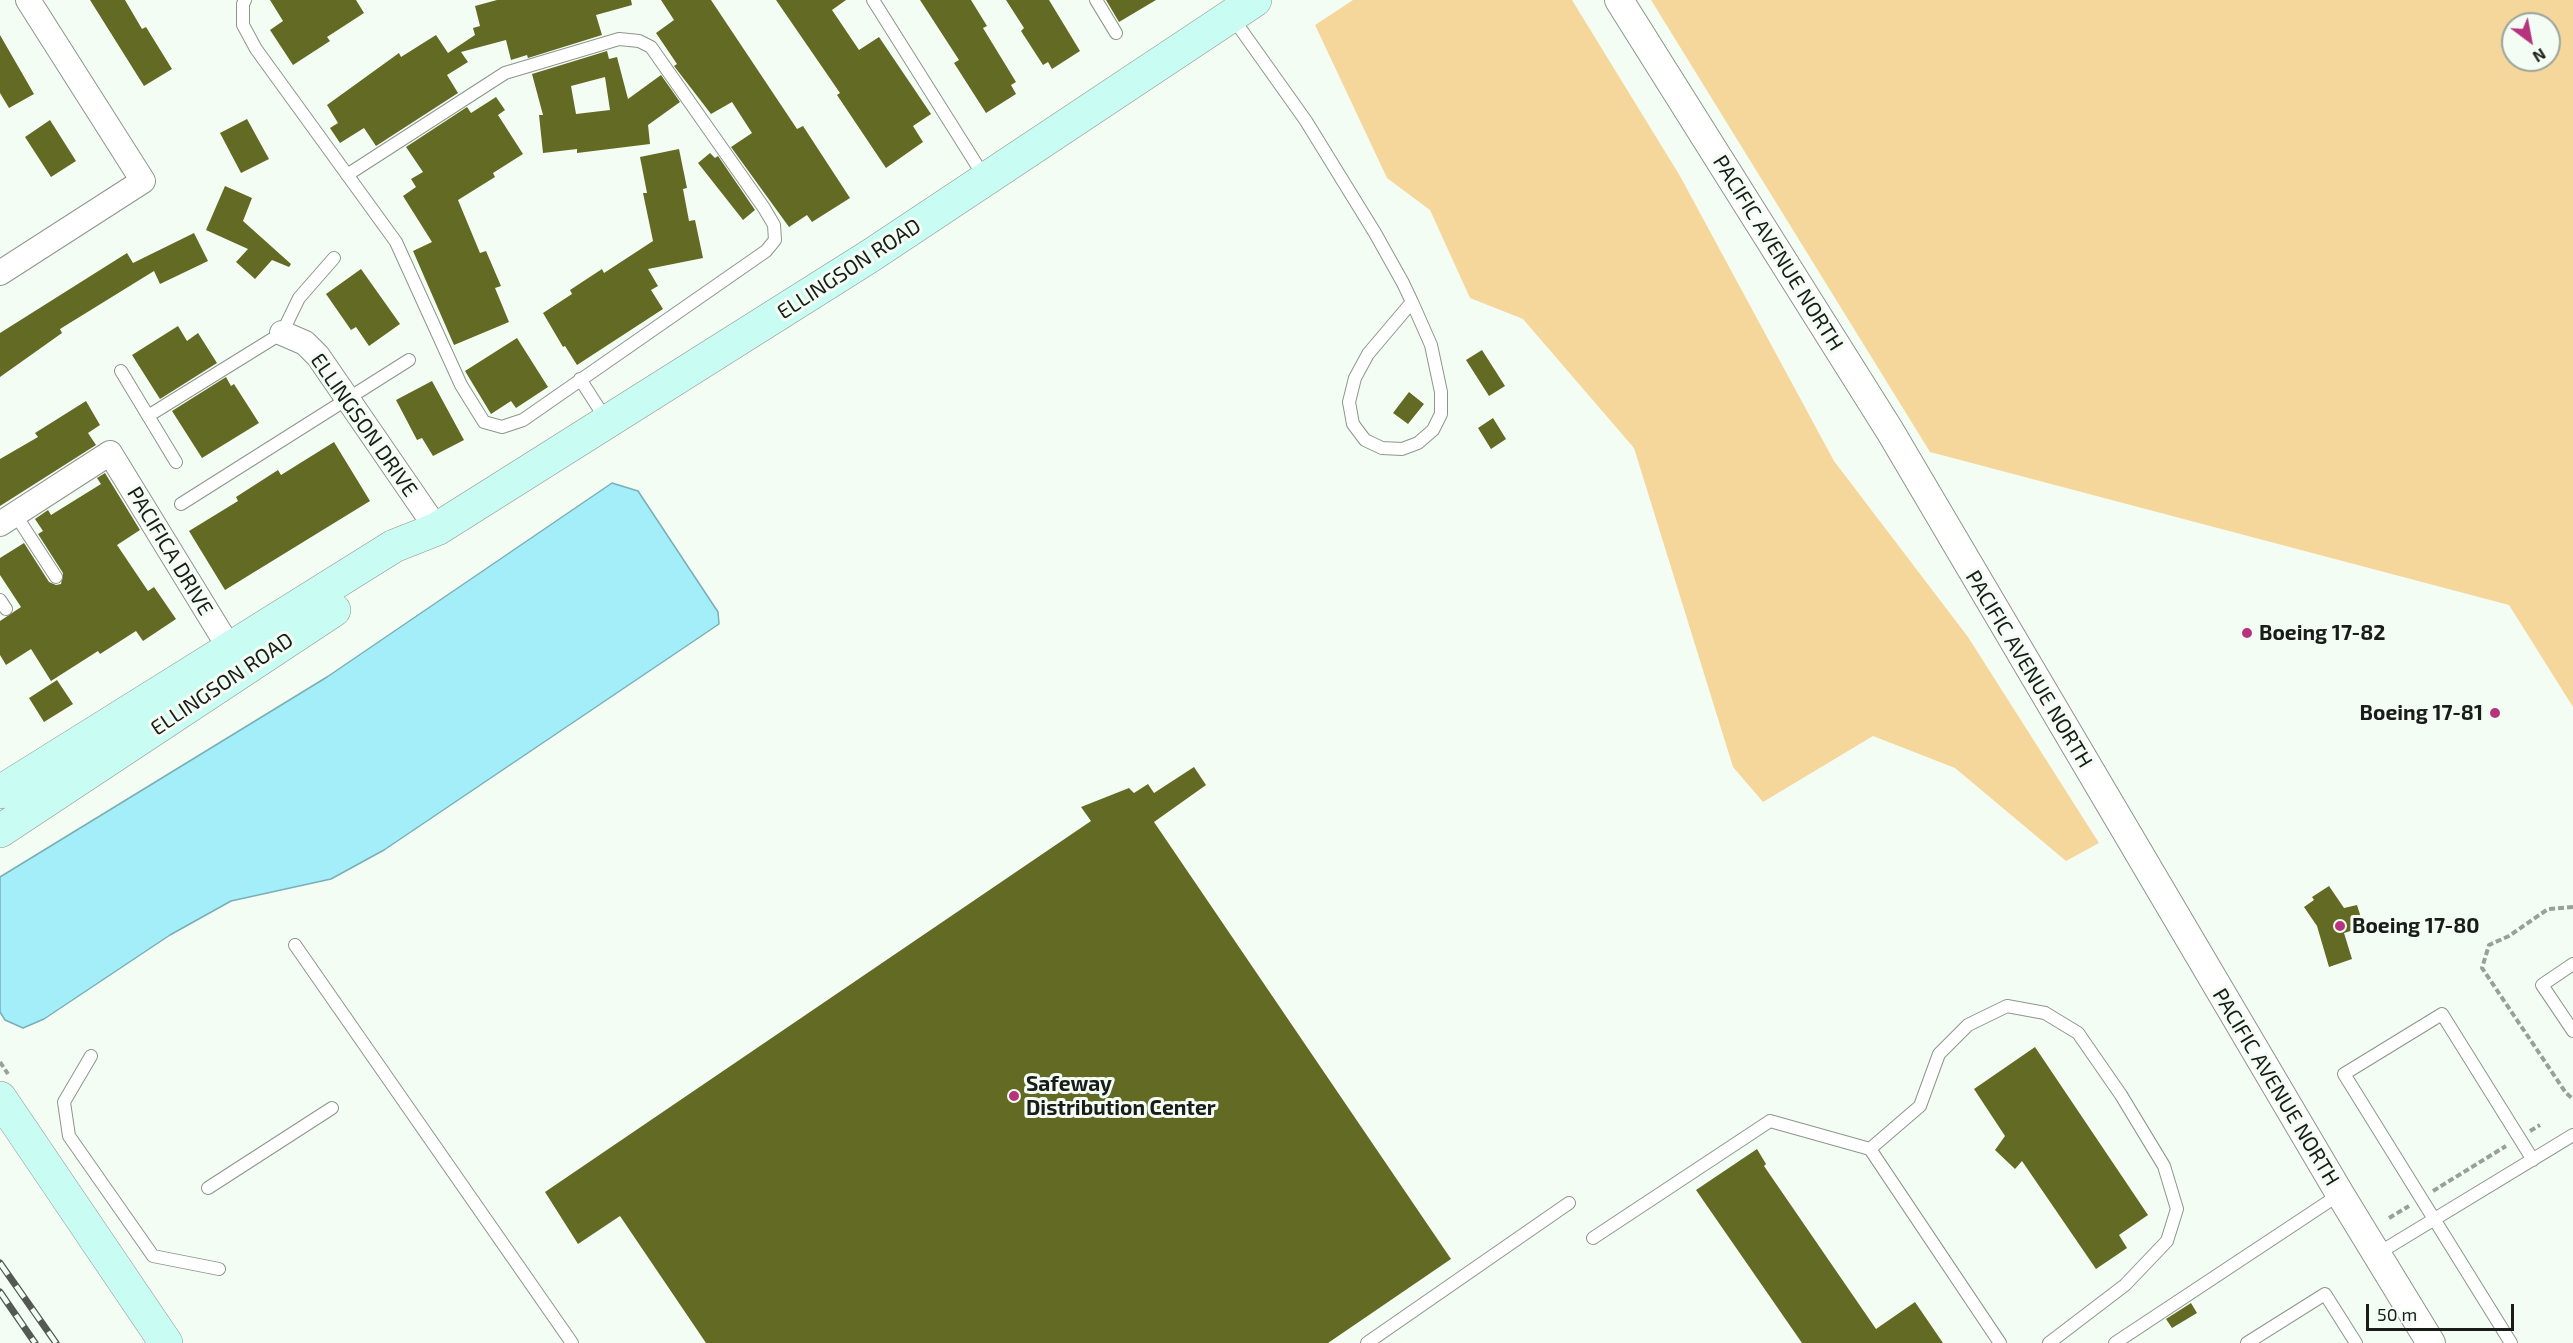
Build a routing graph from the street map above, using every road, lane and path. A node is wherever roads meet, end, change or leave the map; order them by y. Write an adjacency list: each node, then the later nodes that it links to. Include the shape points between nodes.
1 (28, 0): 11 (street, via 143,181)
2 (245, 0): 8 (lane, via 243,25 256,49)
3 (873, 0): 9 (lane)
4 (1096, 0): 7 (lane)
5 (1619, 0): 43 (street, PACIFIC AVENUE NORTH, via 1890,431)
6 (1243, 8): 9 (main road, ELLINGSON ROAD); 12 (lane, via 1306,121 1376,233)
7 (1116, 33)
8 (347, 175): 16 (lane, via 396,242 461,385 484,422 502,427 522,420); 16 (lane, via 505,73 619,39 639,40 651,47 764,208 774,225 775,240 766,251)
9 (986, 179): 19 (main road, ELLINGSON ROAD)
10 (334, 258): 13 (lane, via 299,298)
11 (0, 273)
12 (1412, 302): 12 (lane, via 1431,345 1441,392 1441,414 1433,430 1418,443 1402,449 1382,448 1365,440 1353,424 1349,402 1355,378 1368,354)
13 (282, 333): 17 (street, ELLINGSON DRIVE, via 305,344 318,356); 18 (lane)
14 (409, 360): 17 (lane)
15 (121, 371): 18 (lane)
16 (580, 379): 19 (lane)
17 (348, 398): 21 (lane); 23 (street, ELLINGSON DRIVE)
18 (148, 416): 20 (lane)
19 (608, 422): 23 (main road, ELLINGSON ROAD)
20 (176, 462)
21 (181, 504)
22 (8, 519): 24 (lane); 25 (street, PACIFICA DRIVE, via 110,453)
23 (437, 529): 25 (main road, ELLINGSON ROAD, via 394,546); 27 (main road, ELLINGSON ROAD, via 402,564)
24 (56, 577)
25 (230, 649): 26 (main road, ELLINGSON ROAD)
26 (0, 792)
27 (0, 831)
28 (2573, 907): 34 (path, via 2548,909 2509,936 2488,945 2482,968 2565,1094)
29 (295, 945): 53 (lane)
30 (2573, 964): 31 (lane, via 2542,985)
31 (2573, 1031)
32 (91, 1056): 50 (lane, via 63,1102 69,1136 153,1256)
33 (0, 1098): 52 (main road)
34 (2573, 1100)
35 (332, 1108): 42 (lane)
36 (2540, 1125): 38 (path)
37 (2573, 1136): 41 (lane)
38 (2519, 1137): 41 (lane); 44 (path); 44 (lane, via 2442,1014 2344,1074)
39 (0, 1140): 51 (main road)
40 (1870, 1149): 48 (lane, via 1770,1121); 55 (lane); 56 (lane, via 1920,1106 1940,1054 1968,1025 2007,1006 2045,1013 2079,1033 2164,1166 2177,1209 2167,1240 2125,1284)
41 (2533, 1160): 47 (lane)
42 (208, 1188)
43 (2340, 1194): 49 (street, PACIFIC AVENUE NORTH); 57 (lane)
44 (2421, 1198): 46 (path); 47 (lane)
45 (1569, 1203): 54 (lane)
46 (2389, 1218)
47 (2434, 1220): 49 (lane); 61 (lane)
48 (1593, 1238)
49 (2377, 1254): 60 (street, PACIFIC AVENUE NORTH)
50 (219, 1269)
51 (138, 1343)
52 (166, 1343)
53 (572, 1343)
54 (1367, 1343)
55 (2000, 1343)
56 (2049, 1343)
57 (2115, 1343)
58 (2247, 1343): 59 (lane, via 2325,1294)
59 (2356, 1343)
60 (2431, 1343)
61 (2511, 1343)

